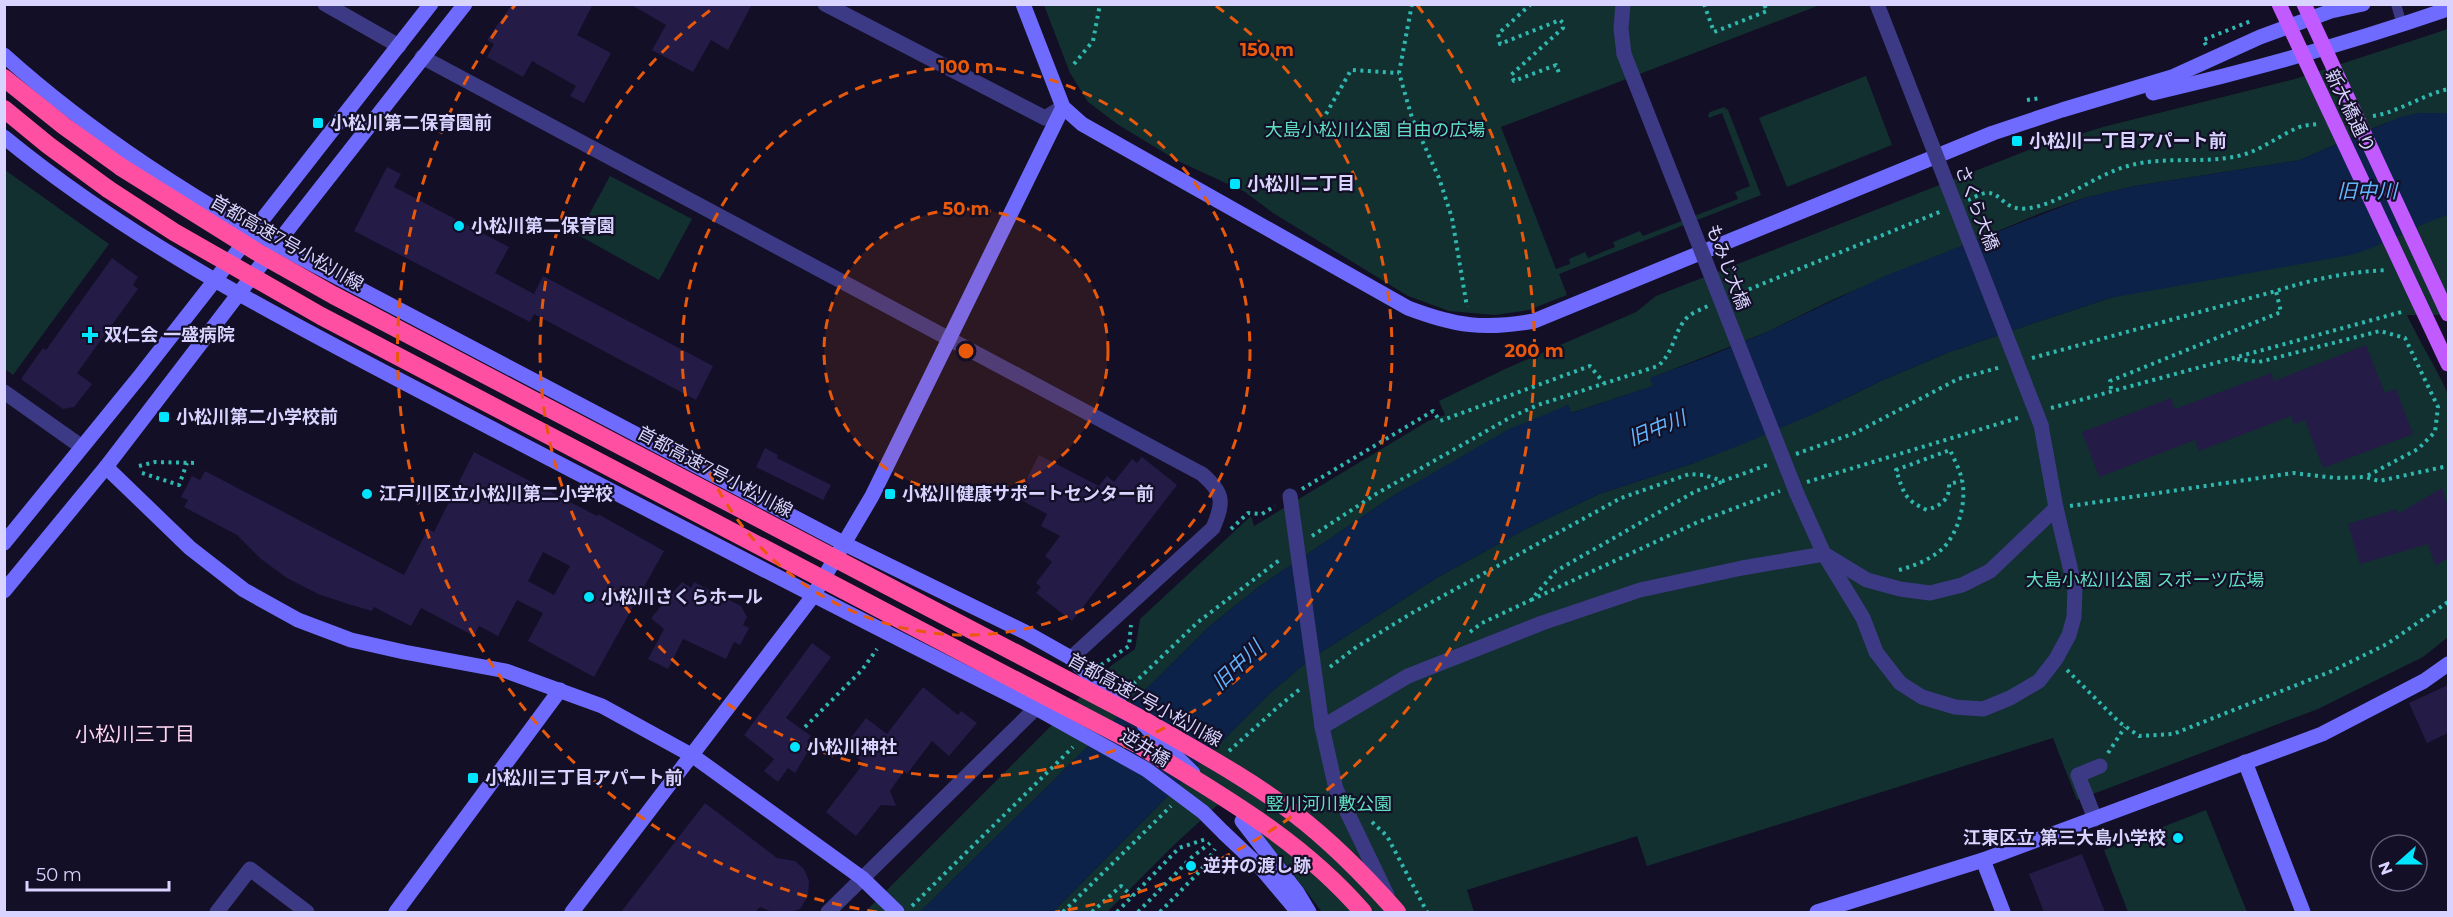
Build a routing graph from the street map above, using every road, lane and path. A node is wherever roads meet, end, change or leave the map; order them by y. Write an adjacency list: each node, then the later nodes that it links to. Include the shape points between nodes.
1 (325, 4): 19 (street)
2 (431, 4): 19 (street)
3 (465, 4): 21 (street)
4 (825, 4): 27 (street, via 1045,118)
5 (1023, 4): 27 (street)
6 (1100, 4): 22 (path, via 1093,41)
7 (1412, 4): 23 (path)
8 (1531, 4): 24 (path, via 1498,34 1500,44 1560,20 1563,28 1511,75 1512,79 1556,65)
9 (1623, 4): 69 (street, もみじ大橋, bridge, via 1624,54)
10 (1764, 4): 16 (path, via 1767,11 1714,32)
11 (1877, 4): 71 (street, さくら大橋, bridge, via 2042,425)
12 (2276, 4): 50 (main road, 新大橋通り, bridge)
13 (2306, 4): 45 (main road, 新大橋通り, bridge)
14 (2363, 4): 29 (street, via 2331,11 2260,37 2162,81)
15 (2396, 4): 18 (lane)
16 (1705, 5)
17 (2448, 9): 18 (street)
18 (2402, 25): 29 (street, via 2217,78)
19 (399, 45): 36 (street)
20 (4, 55): 36 (street, via 63,105 164,178)
21 (422, 57): 37 (street); 47 (street)
22 (1074, 64)
23 (1399, 73): 30 (path, via 1351,70); 46 (path, via 1412,118 1452,218)
24 (1559, 73)
25 (4, 78): 126 (highway, 首都高速7号小松川線, bridge, via 121,167 257,252 1147,722 1257,787 1332,846)
26 (2448, 89): 31 (path)
27 (1063, 107): 46 (street, via 1082,124 1389,298 1441,321); 47 (street)
28 (4, 109): 125 (highway, bridge, via 108,189 244,274 1139,745 1283,836)
29 (2062, 110): 46 (street, via 1993,133 1534,321)
30 (1326, 114)
31 (2368, 117)
32 (2321, 124): 34 (path, via 2297,127 2245,155 2221,160 2165,159 2128,166 2037,206 2010,207 1995,194 1985,193)
33 (4, 137): 39 (street, 逆井橋, via 82,197)
34 (1963, 202)
35 (1952, 206): 42 (path)
36 (253, 231): 37 (street); 39 (street)
37 (276, 244): 41 (street); 75 (street)
38 (2343, 273): 40 (path)
39 (215, 280): 41 (street, 逆井橋); 57 (street)
40 (2276, 291): 49 (path); 53 (path, via 2281,312 2110,381)
41 (238, 295): 64 (street); 80 (street, 逆井橋)
42 (1727, 299)
43 (1716, 303): 52 (path, via 1684,320 1667,358 1658,366)
44 (2409, 310): 48 (path)
45 (2448, 314)
46 (1469, 326)
47 (950, 338): 75 (street); 86 (street, via 1202,474 1220,497 1221,509 1213,528)
48 (2233, 359): 53 (path); 66 (path, via 2259,362 2380,331 2405,338 2438,407 2435,432 2418,449)
49 (2026, 360)
50 (2448, 364)
51 (2003, 366): 58 (path, via 1958,379 1855,432)
52 (1604, 383): 70 (path, via 1590,366 1440,421 1432,411); 73 (path, via 1511,417 1376,494)
53 (2111, 390): 55 (path)
54 (4, 392): 57 (street)
55 (2045, 409)
56 (2024, 416): 69 (path)
57 (82, 447): 74 (street)
58 (1789, 457)
59 (1778, 461): 67 (path)
60 (187, 463): 61 (path); 62 (path); 65 (path, via 179,485)
61 (197, 463)
62 (139, 466)
63 (2448, 466): 66 (path, via 2379,481)
64 (106, 467): 79 (street); 91 (street, via 199,555 244,590 298,620 351,640 506,670)
65 (142, 473)
66 (2365, 477): 71 (path, via 2293,473)
67 (1723, 481): 81 (path, via 1696,491 1556,571); 89 (path, via 1689,474 1621,498 1412,613)
68 (1962, 481): 68 (path, via 1949,484 1949,494 1941,505 1928,510 1911,503 1896,470 1950,450); 78 (path, via 1958,525 1942,549 1915,566)
69 (1795, 489): 76 (street, もみじ大橋); 81 (path, via 1754,498)
70 (1290, 496): 72 (path, via 1262,513 1248,513); 95 (street, bridge)
71 (2056, 508): 76 (street, via 1990,571 1962,585 1930,593 1900,590 1867,580); 87 (street, さくら大橋, via 2075,588 2074,617)
72 (1223, 536)
73 (1311, 537)
74 (4, 543)
75 (845, 544): 80 (street); 86 (street)
76 (1824, 554): 87 (street, もみじ大橋, via 1863,618 1876,652 1900,683 1922,697 1956,707 1983,709 2039,681); 95 (street, via 1640,590 1542,623 1408,676)
77 (1283, 557): 92 (path, via 1198,622)
78 (1896, 572)
79 (4, 591)
80 (813, 596): 93 (street, 逆井橋); 98 (street)
81 (1531, 600): 84 (path, via 1482,623)
82 (2448, 602): 96 (path, via 2387,644 2225,715 2173,734 2139,736)
83 (1132, 620): 86 (path, via 1129,646 1102,665)
84 (1464, 637)
85 (877, 649): 94 (path, via 862,670)
86 (1071, 658): 124 (street, bridge, via 1242,820)
87 (2056, 659): 96 (path)
88 (2448, 664): 100 (street, via 2348,721)
89 (1327, 670)
90 (1308, 684): 99 (path)
91 (560, 690): 98 (street, via 602,705); 113 (street)
92 (1124, 694)
93 (1036, 708): 109 (street); 123 (street, 逆井橋, bridge, via 1147,770 1203,812 1261,868)
94 (805, 727)
95 (1322, 727): 126 (street, via 1336,789)
96 (2125, 728): 101 (path)
97 (1077, 743): 117 (path)
98 (693, 756): 109 (street); 114 (street)
99 (1221, 758)
100 (2245, 762): 103 (street); 130 (street)
101 (2100, 766): 103 (street, via 2078,775)
102 (1178, 799): 118 (path)
103 (2095, 819): 108 (street)
104 (1370, 820): 127 (path, via 1387,836)
105 (1206, 839): 110 (path, via 1179,848)
106 (1210, 843): 121 (path)
107 (1215, 849): 122 (path, via 1202,870)
108 (1983, 860): 128 (street); 129 (street)
109 (862, 878): 115 (street); 116 (street)
110 (1132, 896): 119 (path, via 1121,886); 120 (path)
111 (217, 912): 112 (street, via 250,868)
112 (307, 912)
113 (396, 912)
114 (573, 912)
115 (828, 912)
116 (897, 912)
117 (905, 912)
118 (1063, 912)
119 (1092, 912)
120 (1117, 912)
121 (1138, 912)
122 (1160, 912)
123 (1298, 912)
124 (1309, 912)
125 (1363, 912)
126 (1397, 912)
127 (1427, 912)
128 (1817, 912)
129 (2003, 912)
130 (2303, 912)

